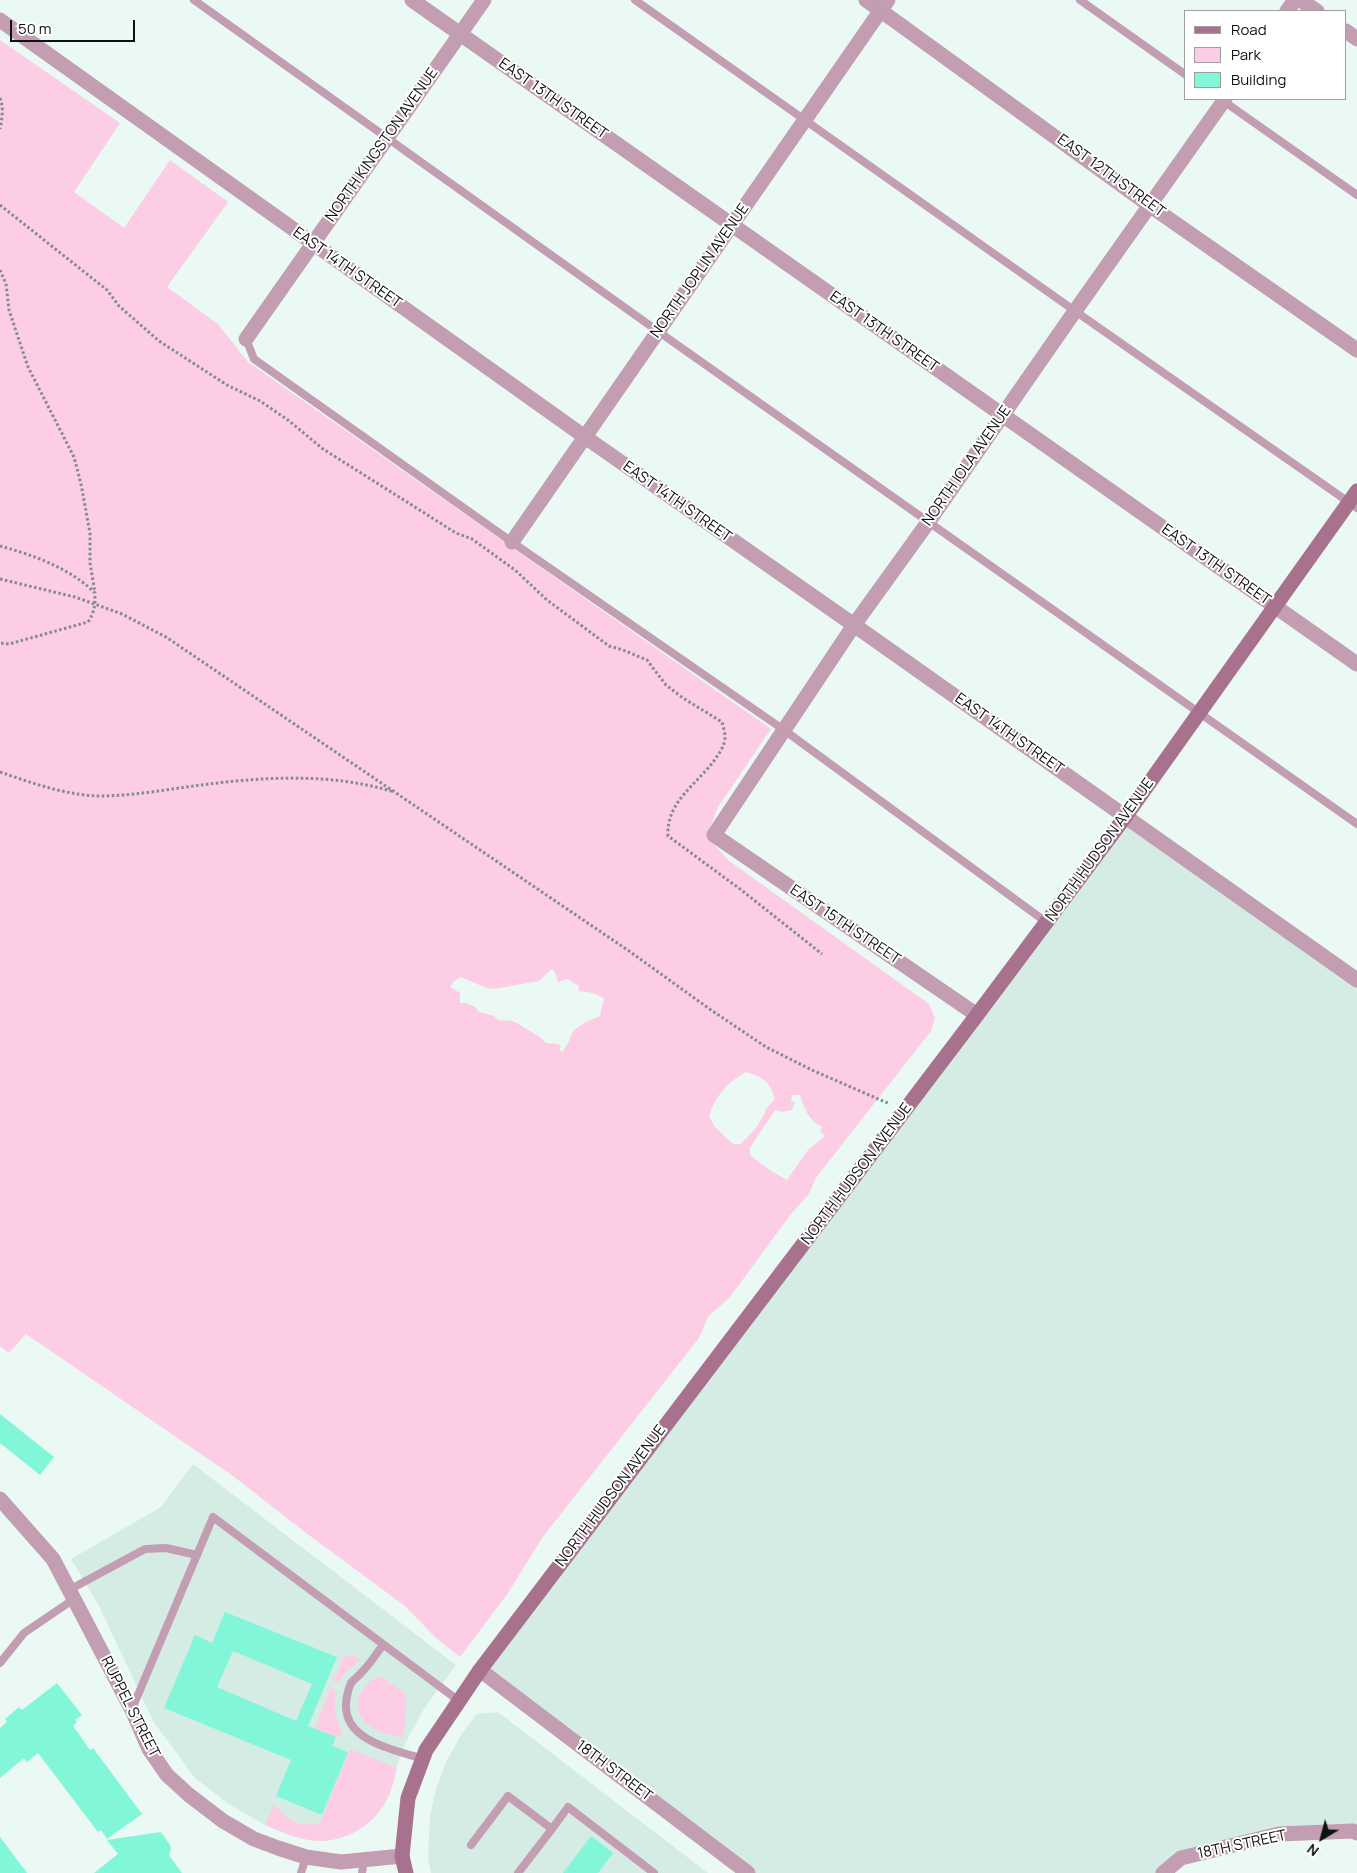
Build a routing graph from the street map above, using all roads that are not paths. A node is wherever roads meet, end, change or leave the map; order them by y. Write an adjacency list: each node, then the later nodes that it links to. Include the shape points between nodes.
1 (194, 0): 15 (lane)
2 (412, 0): 11 (street, EAST 13TH STREET)
3 (484, 0): 11 (street, NORTH KINGSTON AVENUE)
4 (636, 0): 14 (lane)
5 (866, 0): 8 (street, EAST 12TH STREET)
6 (1080, 0): 12 (lane)
7 (1300, 0): 9 (street)
8 (884, 5): 14 (street, NORTH JOPLIN AVENUE); 17 (street, EAST 12TH STREET)
9 (1315, 10)
10 (0, 20): 19 (street, EAST 14TH STREET)
11 (460, 34): 15 (street, NORTH KINGSTON AVENUE); 18 (street, EAST 13TH STREET)
12 (1184, 73)
13 (1223, 100): 16 (lane); 17 (street, NORTH IOLA AVENUE)
14 (806, 119): 18 (street, NORTH JOPLIN AVENUE); 20 (lane)
15 (387, 138): 19 (street, NORTH KINGSTON AVENUE); 21 (lane)
16 (1357, 195)
17 (1149, 205): 20 (street, NORTH IOLA AVENUE); 23 (street, EAST 12TH STREET)
18 (733, 225): 21 (street, NORTH JOPLIN AVENUE); 24 (street, EAST 13TH STREET)
19 (312, 243): 22 (street, NORTH KINGSTON AVENUE); 25 (street, EAST 14TH STREET)
20 (1075, 311): 24 (street, NORTH IOLA AVENUE); 26 (lane)
21 (658, 332): 25 (street, NORTH JOPLIN AVENUE); 27 (lane)
22 (246, 339): 28 (lane, via 254,359)
23 (1357, 350)
24 (1002, 415): 27 (street, NORTH IOLA AVENUE); 29 (street, EAST 13TH STREET)
25 (585, 438): 28 (street, NORTH JOPLIN AVENUE); 30 (street, EAST 14TH STREET)
26 (1354, 500): 29 (main road, NORTH HUDSON AVENUE)
27 (929, 521): 30 (street, NORTH IOLA AVENUE); 32 (lane)
28 (512, 542): 33 (lane)
29 (1276, 607): 31 (street, EAST 13TH STREET); 32 (main road, NORTH HUDSON AVENUE)
30 (854, 624): 33 (street, NORTH IOLA AVENUE); 34 (street, EAST 14TH STREET)
31 (1357, 664)
32 (1200, 712): 34 (main road, NORTH HUDSON AVENUE); 35 (lane)
33 (784, 730): 36 (street, NORTH IOLA AVENUE); 37 (lane)
34 (1125, 817): 37 (main road, NORTH HUDSON AVENUE); 38 (street, EAST 14TH STREET)
35 (1357, 824)
36 (714, 835): 39 (street, EAST 15TH STREET)
37 (1046, 922): 39 (main road, NORTH HUDSON AVENUE)
38 (1357, 980)
39 (977, 1016): 45 (main road, NORTH HUDSON AVENUE)
40 (0, 1499): 42 (street, RUPPEL STREET, via 53,1559)
41 (197, 1555): 42 (lane, via 166,1548 145,1549); 43 (lane, via 213,1517); 47 (lane)
42 (72, 1594): 44 (lane, via 24,1632); 47 (street, RUPPEL STREET)
43 (383, 1645): 46 (lane); 48 (lane, via 352,1683 346,1704 350,1723 367,1738)
44 (0, 1663)
45 (480, 1670): 46 (main road, NORTH HUDSON AVENUE); 59 (street, 18TH STREET)
46 (459, 1701): 48 (main road, NORTH HUDSON AVENUE)
47 (132, 1710): 53 (street, RUPPEL STREET, via 149,1749 189,1796 222,1821 254,1839)
48 (423, 1759): 52 (main road, NORTH HUDSON AVENUE, via 408,1798)
49 (552, 1829): 51 (lane, via 508,1796); 57 (lane); 58 (lane, via 568,1807)
50 (1357, 1833): 60 (street, 18TH STREET, via 1279,1834 1181,1858)
51 (471, 1845)
52 (402, 1856): 54 (street, RUPPEL STREET); 56 (main road, NORTH HUDSON AVENUE)
53 (306, 1857): 54 (street, RUPPEL STREET); 55 (lane)
54 (363, 1866)
55 (301, 1873)
56 (406, 1873)
57 (518, 1873)
58 (654, 1873)
59 (748, 1873)
60 (1163, 1873)

